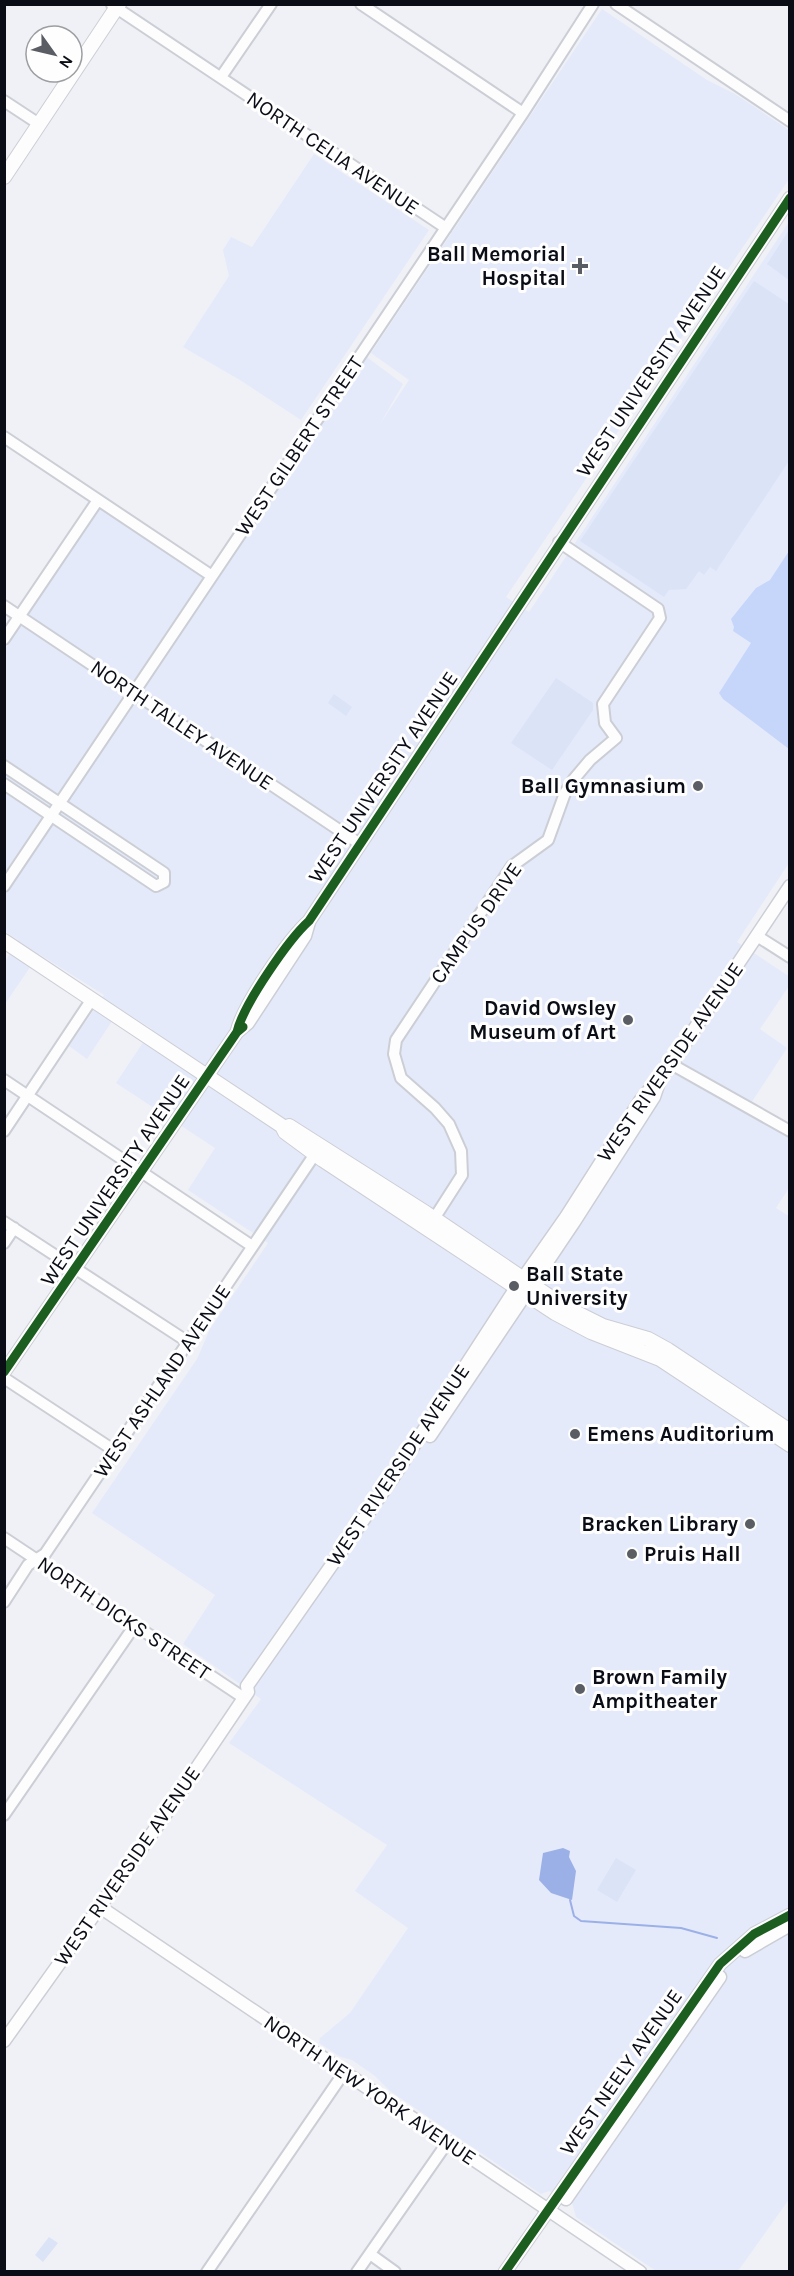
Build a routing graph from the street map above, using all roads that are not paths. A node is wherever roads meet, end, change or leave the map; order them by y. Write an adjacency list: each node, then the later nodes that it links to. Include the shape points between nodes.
1 (271, 4): 6 (street)
2 (362, 4): 8 (street)
3 (593, 4): 8 (street, WEST GILBERT STREET)
4 (616, 4): 9 (street)
5 (116, 6): 6 (street, NORTH CELIA AVENUE); 10 (main road)
6 (221, 77): 13 (street, NORTH CELIA AVENUE)
7 (4, 101): 10 (street)
8 (524, 113): 13 (street, WEST GILBERT STREET)
9 (789, 121)
10 (39, 124): 11 (main road)
11 (4, 177)
12 (789, 198): 16 (street, WEST UNIVERSITY AVENUE)
13 (446, 228): 17 (street, WEST GILBERT STREET)
14 (4, 437): 15 (street)
15 (98, 500): 17 (street); 19 (street)
16 (559, 542): 26 (street, WEST UNIVERSITY AVENUE); 42 (street, CAMPUS DRIVE, via 658,609 660,618 603,704 605,723 616,738 574,779 548,840 512,866 396,1040 394,1054 401,1078 449,1124 461,1151 462,1175)
17 (212, 576): 21 (street, WEST GILBERT STREET)
18 (4, 606): 19 (street, NORTH TALLEY AVENUE)
19 (20, 616): 20 (street); 21 (street, NORTH TALLEY AVENUE)
20 (4, 639)
21 (133, 692): 24 (street, WEST GILBERT STREET); 26 (street, NORTH TALLEY AVENUE)
22 (4, 766): 24 (street)
23 (4, 784): 25 (street)
24 (60, 803): 25 (street, WEST GILBERT STREET); 25 (street, via 164,873 164,882 156,886)
25 (52, 816): 27 (street, WEST GILBERT STREET)
26 (360, 844): 34 (street, WEST UNIVERSITY AVENUE, via 309,921 305,936 289,961)
27 (4, 886)
28 (789, 886): 29 (street, WEST RIVERSIDE AVENUE)
29 (757, 936): 31 (street); 33 (street, WEST RIVERSIDE AVENUE)
30 (4, 941): 32 (main road)
31 (789, 957)
32 (92, 999): 34 (main road); 36 (street)
33 (672, 1064): 39 (street); 48 (street, WEST RIVERSIDE AVENUE)
34 (209, 1075): 37 (main road); 41 (street, WEST UNIVERSITY AVENUE)
35 (4, 1080): 36 (street)
36 (27, 1096): 38 (street); 41 (street)
37 (282, 1126): 40 (main road); 42 (main road, via 291,1126)
38 (4, 1131)
39 (789, 1131)
40 (315, 1154): 42 (main road); 46 (street, WEST ASHLAND AVENUE)
41 (141, 1172): 46 (street); 47 (street, WEST UNIVERSITY AVENUE)
42 (431, 1223): 48 (main road)
43 (10, 1225): 44 (street); 45 (street); 47 (street)
44 (4, 1237)
45 (4, 1243)
46 (252, 1246): 49 (street, WEST ASHLAND AVENUE)
47 (76, 1269): 49 (street); 50 (street, WEST UNIVERSITY AVENUE)
48 (527, 1287): 52 (main road, via 584,1318 668,1350); 53 (main road, via 571,1323 660,1359); 59 (street, WEST RIVERSIDE AVENUE, via 247,1686)
49 (188, 1342): 54 (street, WEST ASHLAND AVENUE)
50 (4, 1372)
51 (4, 1378): 54 (street)
52 (789, 1431)
53 (789, 1445)
54 (115, 1451): 56 (street, WEST ASHLAND AVENUE)
55 (4, 1538): 56 (street, NORTH DICKS STREET)
56 (39, 1560): 57 (street, WEST ASHLAND AVENUE, via 28,1565); 58 (street, NORTH DICKS STREET)
57 (4, 1602)
58 (135, 1625): 59 (street, NORTH DICKS STREET); 60 (street)
59 (246, 1695): 61 (street, WEST RIVERSIDE AVENUE)
60 (4, 1815)
61 (100, 1907): 64 (street, WEST RIVERSIDE AVENUE); 65 (street, NORTH NEW YORK AVENUE)
62 (789, 1915): 67 (street, WEST NEELY AVENUE, via 754,1934 720,1964)
63 (789, 1925): 67 (street, WEST NEELY AVENUE, via 754,1944 719,1978)
64 (4, 2041)
65 (345, 2071): 66 (street, NORTH NEW YORK AVENUE); 69 (street)
66 (447, 2143): 67 (street, NORTH NEW YORK AVENUE); 68 (street)
67 (551, 2213): 72 (street, WEST NEELY AVENUE); 73 (street, WEST NEELY AVENUE); 74 (street, NORTH NEW YORK AVENUE)
68 (370, 2254): 70 (street); 71 (street)
69 (207, 2271)
70 (357, 2271)
71 (395, 2271)
72 (505, 2271)
73 (515, 2271)
74 (640, 2271)

